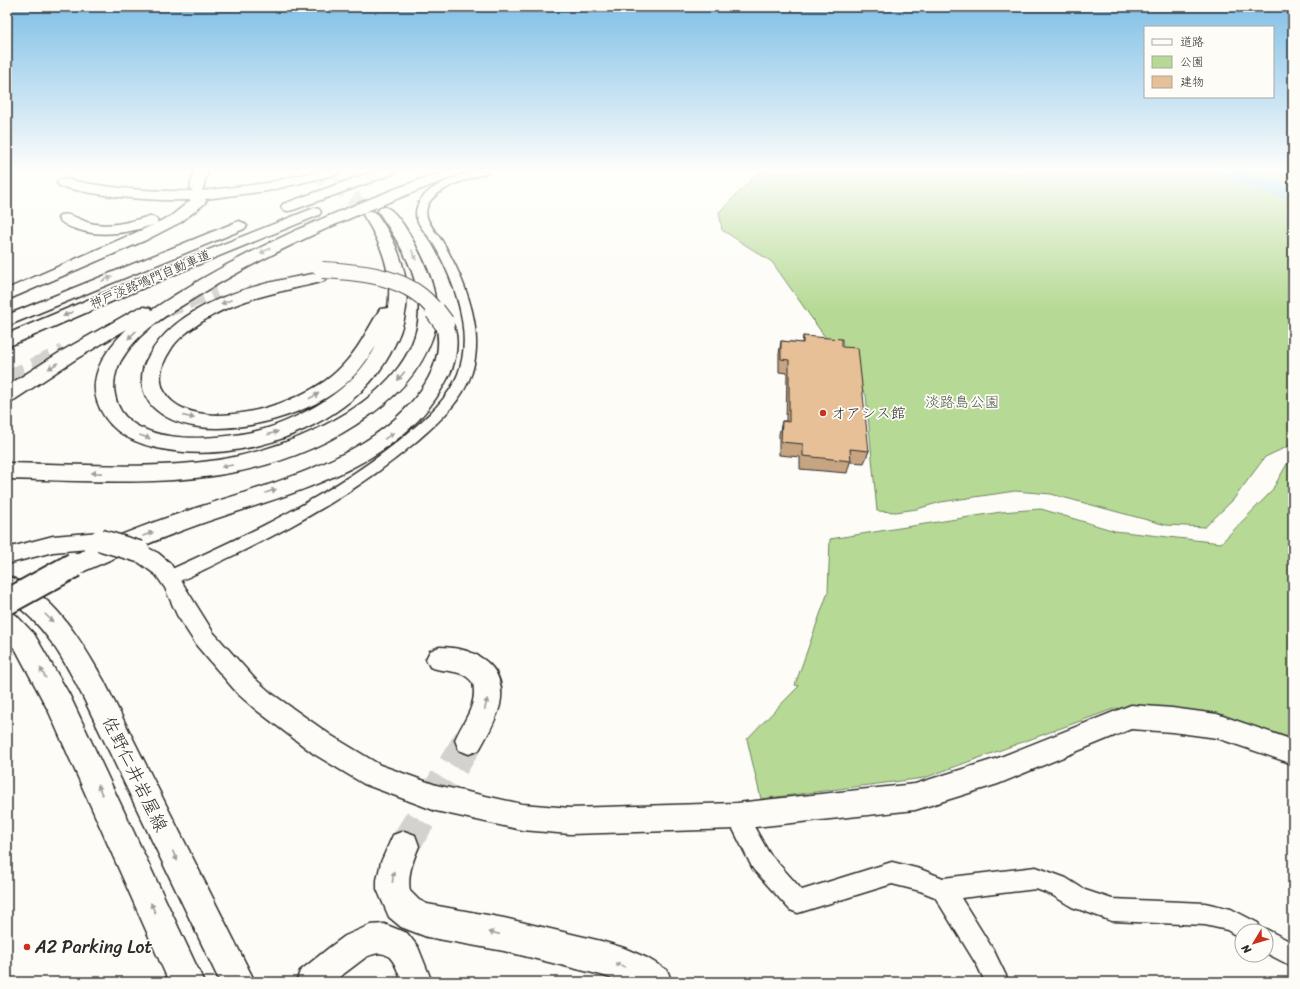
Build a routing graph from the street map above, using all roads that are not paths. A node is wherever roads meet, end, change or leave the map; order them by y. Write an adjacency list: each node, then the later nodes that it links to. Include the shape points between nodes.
1 (159, 217): 8 (main road, via 113,230 86,228)
2 (178, 217): 14 (main road, via 141,237)
3 (302, 217): 16 (main road, 神戸淡路鳴門自動車道, one-way to 16, via 80,308)
4 (339, 217): 10 (main road, one-way to 10)
5 (378, 217): 11 (main road, one-way to 5)
6 (381, 217): 18 (main road, one-way to 18, via 409,246 421,272 427,298 426,328 423,342 406,370 380,398 363,411 302,444 230,466 154,474)
7 (422, 217): 20 (street, via 447,260 460,293 470,331 471,348 466,373 453,397 401,448 358,481 288,521)
8 (65, 218)
9 (255, 220): 15 (main road, 神戸淡路鳴門自動車道, one-way to 9, via 161,256)
10 (247, 260): 11 (main road, one-way to 11, via 157,315 122,345 107,370 104,394 108,407 126,428 159,442 204,445 252,439 298,424 318,414 361,381 382,354 398,307); 17 (main road, one-way to 17, via 96,339)
11 (397, 272): 12 (main road, one-way to 11, via 238,297 186,324 162,348 154,361 151,372 154,394 161,403 185,417 226,421 280,411 332,386 369,345 388,308)
12 (320, 274): 13 (main road, via 280,275); 22 (main road, one-way to 12, bridge, via 74,565 135,539 315,475 369,449 407,422 420,408 441,375 448,347 448,334 444,323 420,295 392,280 358,273)
13 (216, 291)
14 (7, 295)
15 (7, 321)
16 (7, 341)
17 (7, 395)
18 (7, 471)
19 (7, 556): 20 (street, bridge, via 36,546 100,540 140,552 157,564)
20 (169, 578): 27 (street, via 205,639 246,686 323,745 367,771 436,798 522,818 570,821)
21 (7, 586): 36 (main road, 佐野仁井岩屋線, one-way to 36, via 52,621 75,656)
22 (7, 602)
23 (7, 623): 31 (main road, one-way to 23, via 59,703 25,642)
24 (439, 659): 25 (main road, one-way to 24, via 486,704 487,688 484,678 478,668 471,663 454,658)
25 (470, 740)
26 (1293, 752): 27 (street, via 1217,726 1131,717 998,771 915,797)
27 (737, 816): 29 (street, via 761,861 798,902 892,873)
28 (404, 846): 39 (main road, one-way to 28, via 631,969 601,958 415,917 407,912 397,899 392,883 395,865)
29 (943, 889): 30 (street, via 1036,878 1058,886 1080,899 1112,910 1205,914); 40 (street, via 986,959)
30 (1236, 923)
31 (167, 939): 34 (street); 35 (main road)
32 (1274, 945): 33 (street)
33 (1293, 956)
34 (181, 982)
35 (187, 982)
36 (238, 982)
37 (311, 982): 38 (street, via 348,950 375,938 387,938 399,945 408,957)
38 (417, 982)
39 (655, 982)
40 (997, 982)

